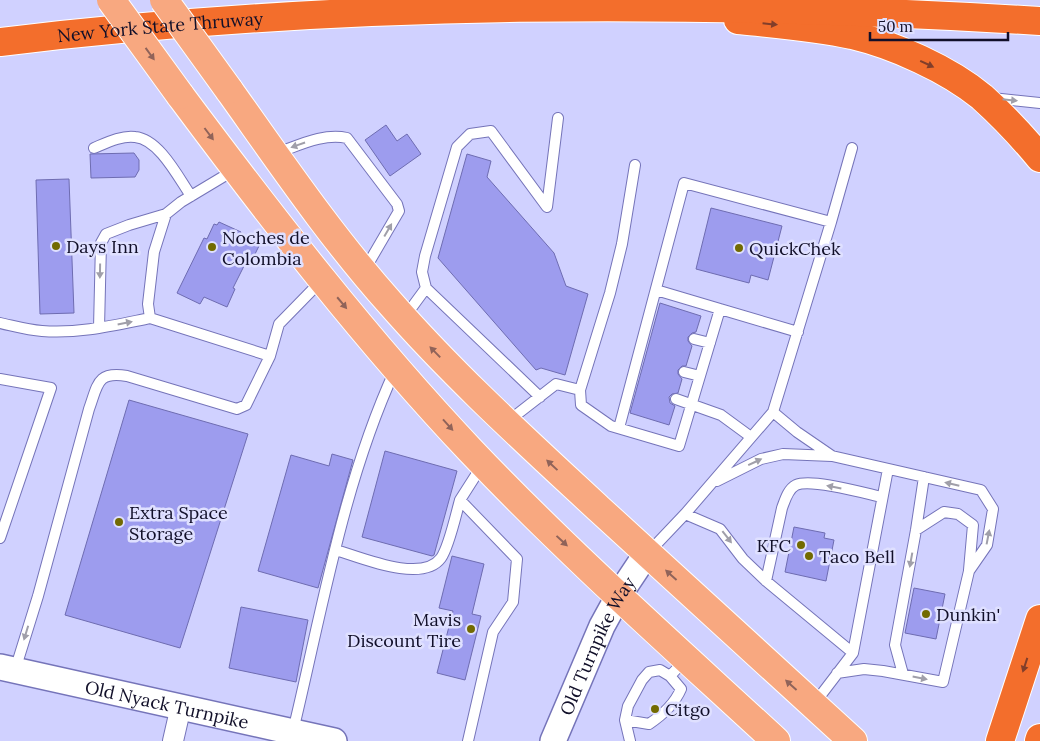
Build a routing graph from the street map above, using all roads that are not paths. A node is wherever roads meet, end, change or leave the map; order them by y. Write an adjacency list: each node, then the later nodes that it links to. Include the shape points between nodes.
1 (111, 0): 14 (main road, one-way to 14, bridge)
2 (164, 0): 11 (main road, bridge)
3 (583, 2): 4 (highway, New York State Thruway, via 792,6); 5 (highway, New York State Thruway, via 383,8 259,16 124,27); 6 (highway, one-way to 6, via 810,28 853,36 933,66)
4 (1040, 21)
5 (0, 42)
6 (981, 97): 7 (lane, one-way to 7); 12 (highway)
7 (1040, 103)
8 (558, 118): 20 (lane, via 547,207 491,131 470,134 457,147 425,256 422,272)
9 (94, 148): 15 (lane, via 134,136 150,142)
10 (852, 148): 17 (lane)
11 (274, 154): 18 (main road); 18 (lane, one-way to 11, via 398,211 397,204 347,138 325,136)
12 (1040, 158)
13 (635, 164): 35 (lane, via 622,244)
14 (236, 169): 15 (lane); 19 (main road)
15 (191, 196): 16 (lane)
16 (166, 214): 23 (lane, via 154,252 148,304); 26 (lane, one-way to 26, via 106,234 101,243)
17 (831, 222): 21 (lane, via 684,183); 27 (lane)
18 (363, 272): 24 (main road)
19 (323, 280): 30 (lane, via 279,324); 31 (main road, one-way to 31)
20 (426, 288): 24 (lane); 36 (lane)
21 (656, 290): 22 (lane); 41 (lane, via 649,327)
22 (720, 309): 27 (lane); 29 (lane)
23 (150, 318): 26 (lane, one-way to 23); 30 (lane)
24 (403, 318): 40 (main road, one-way to 24)
25 (0, 323): 26 (lane, via 40,331)
26 (99, 328)
27 (798, 332): 39 (lane)
28 (694, 340): 29 (lane)
29 (710, 344): 33 (lane)
30 (270, 356): 61 (lane, one-way to 61, via 246,405 237,409 127,376 104,376 97,386 90,409 38,596)
31 (396, 367): 44 (main road, one-way to 44); 53 (lane, via 348,496)
32 (684, 372): 33 (lane)
33 (700, 376): 38 (lane)
34 (0, 379): 52 (lane, via 51,388)
35 (580, 390): 36 (lane, via 556,384); 41 (lane, via 581,405)
36 (540, 397): 40 (lane)
37 (676, 399): 38 (lane)
38 (691, 404): 41 (lane, via 679,446); 42 (lane, via 721,415)
39 (773, 412): 42 (lane); 43 (lane)
40 (506, 423): 54 (main road, one-way to 40)
41 (619, 428)
42 (751, 437): 47 (lane)
43 (832, 456): 45 (lane); 47 (lane, one-way to 43, via 761,459 783,454)
44 (484, 464): 49 (lane); 57 (main road, one-way to 57)
45 (888, 468): 46 (lane); 48 (lane)
46 (924, 477): 51 (lane); 55 (lane, one-way to 46, via 987,545 993,509 981,490)
47 (711, 483): 50 (lane)
48 (882, 497): 56 (lane, one-way to 56, via 808,482 795,485 782,508); 59 (lane)
49 (460, 500): 53 (lane, via 441,558 429,568 409,570); 70 (lane, via 517,559 513,602 494,632)
50 (685, 514): 54 (lane); 56 (lane, one-way to 56, via 720,529 743,559)
51 (916, 530): 55 (lane, via 944,512 958,514 973,525); 63 (lane, one-way to 63, via 895,645)
52 (0, 538)
53 (336, 550): 67 (lane)
54 (647, 553): 57 (street, Old Turnpike Way); 64 (main road, one-way to 54)
55 (969, 571): 63 (lane, one-way to 55, via 943,682)
56 (766, 581): 59 (lane)
57 (619, 595): 60 (main road); 71 (street, Old Turnpike Way, via 602,626)
58 (1040, 619): 75 (highway, one-way to 75)
59 (853, 653): 62 (lane)
60 (679, 667): 66 (lane, via 649,672 628,706); 66 (lane, via 681,689 657,719 649,724); 73 (main road)
61 (8, 668): 65 (street, Old Nyack Turnpike)
62 (837, 673): 63 (lane, via 864,669); 64 (lane)
63 (903, 674)
64 (813, 704): 74 (main road)
65 (181, 706): 67 (street, Old Nyack Turnpike); 68 (street)
66 (625, 720): 72 (lane)
67 (293, 731): 69 (street, Old Nyack Turnpike)
68 (172, 741)
69 (334, 741)
70 (468, 741)
71 (553, 741)
72 (630, 741)
73 (776, 741)
74 (853, 741)
75 (1000, 741)

